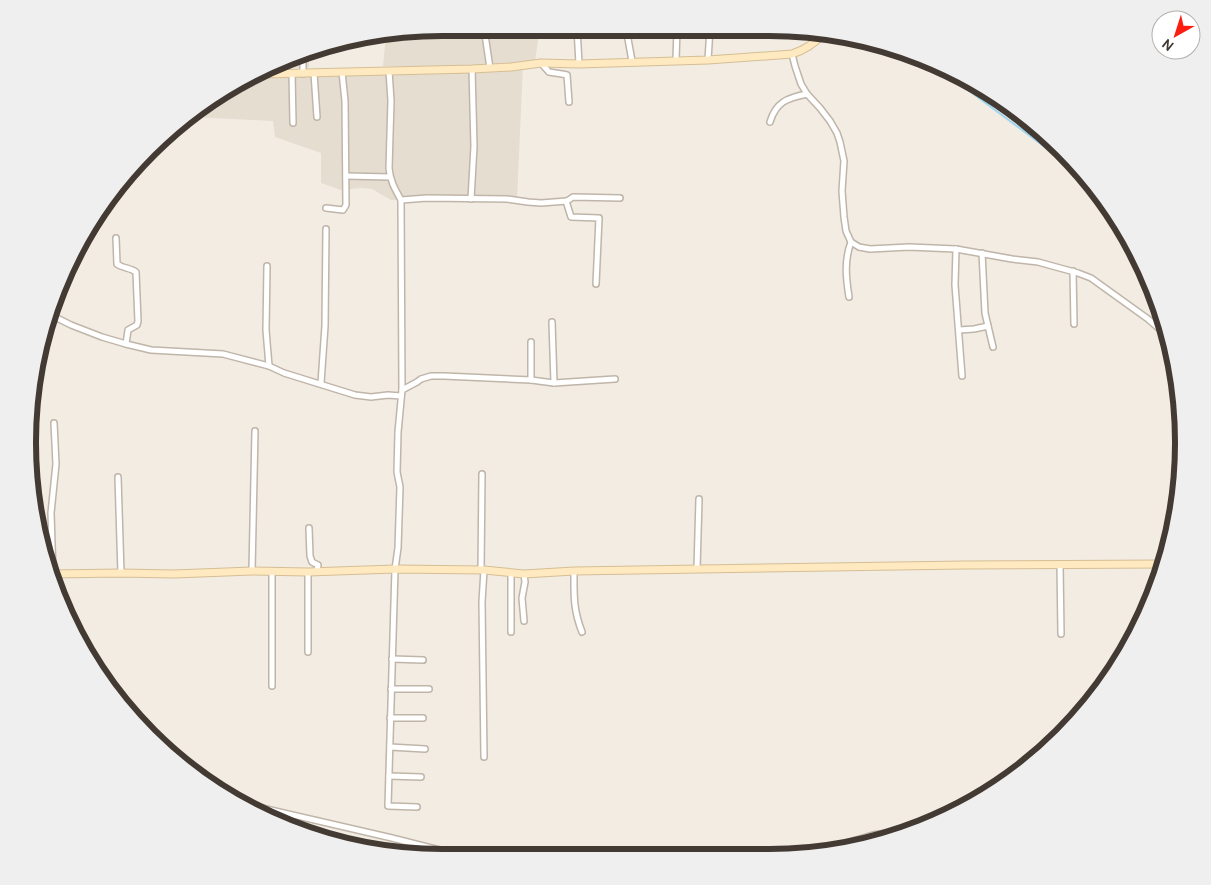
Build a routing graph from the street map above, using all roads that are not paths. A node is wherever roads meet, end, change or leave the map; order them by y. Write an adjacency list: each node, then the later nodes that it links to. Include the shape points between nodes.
1 (485, 36): 14 (street)
2 (577, 36): 13 (street)
3 (627, 36): 11 (street)
4 (678, 36): 8 (street)
5 (710, 36): 9 (street)
6 (818, 40): 7 (street, via 803,51)
7 (792, 54): 9 (street); 22 (street)
8 (676, 60): 9 (street); 11 (street)
9 (708, 60)
10 (303, 61): 21 (street)
11 (632, 61): 13 (street)
12 (541, 63): 13 (street); 14 (street); 23 (street, via 549,72 568,76)
13 (579, 64)
14 (490, 68): 15 (street)
15 (472, 69): 16 (street); 30 (street, via 474,146)
16 (389, 71): 17 (street); 28 (street)
17 (342, 72): 19 (street); 27 (street)
18 (292, 73): 20 (street); 21 (street); 26 (street)
19 (314, 73): 21 (street); 24 (street)
20 (272, 74)
21 (303, 74)
22 (807, 94): 25 (street, via 780,104); 36 (street, via 830,121 840,142 844,161 844,217)
23 (569, 102)
24 (317, 117)
25 (770, 122)
26 (293, 123)
27 (346, 176): 28 (street); 33 (street, via 346,205 340,210)
28 (390, 177): 31 (street)
29 (620, 198): 32 (street, via 573,197)
30 (471, 199): 31 (street); 32 (street, via 541,203)
31 (401, 200): 58 (street)
32 (566, 201): 41 (street, via 571,217 599,218)
33 (326, 208)
34 (326, 229): 57 (street)
35 (116, 238): 50 (street, via 117,264 136,272 138,322 128,330)
36 (851, 242): 37 (street, via 870,249); 42 (street, via 846,270)
37 (956, 249): 38 (street); 48 (street)
38 (982, 253): 40 (street); 46 (street)
39 (267, 266): 52 (street)
40 (1073, 271): 45 (street); 47 (street, via 1091,278)
41 (596, 284)
42 (849, 297)
43 (56, 317): 50 (street)
44 (552, 322): 56 (street)
45 (1074, 324)
46 (988, 326): 48 (street); 51 (street)
47 (1158, 328)
48 (959, 330): 53 (street)
49 (530, 342): 55 (street)
50 (126, 344): 52 (street, via 151,350 223,354)
51 (992, 347)
52 (269, 366): 57 (street)
53 (962, 376)
54 (615, 379): 56 (street)
55 (531, 380): 56 (street); 58 (street, via 431,376)
56 (554, 383)
57 (321, 384): 59 (street, via 361,396)
58 (402, 390): 59 (street)
59 (401, 396): 70 (street)
60 (54, 423): 66 (street, via 56,464 51,514)
61 (255, 431): 72 (street)
62 (482, 474): 71 (street)
63 (118, 478): 77 (street)
64 (699, 499): 69 (street)
65 (310, 528): 73 (street, via 310,556 318,565)
66 (52, 553)
67 (1156, 564): 68 (street)
68 (1060, 565): 69 (street); 84 (street)
69 (697, 569): 76 (street)
70 (396, 570): 71 (street); 73 (street); 86 (street)
71 (482, 570): 78 (street); 95 (street)
72 (252, 571): 74 (street); 77 (street)
73 (317, 571): 75 (street)
74 (272, 572): 75 (street); 88 (street)
75 (308, 572): 85 (street)
76 (574, 572): 80 (street); 83 (street, via 574,606)
77 (121, 573): 79 (street)
78 (511, 573): 80 (street); 82 (street)
79 (58, 574)
80 (524, 574): 81 (street)
81 (524, 621)
82 (511, 632)
83 (582, 632)
84 (1060, 634)
85 (308, 652)
86 (392, 659): 87 (street); 89 (street)
87 (422, 660)
88 (272, 686)
89 (391, 689): 90 (street); 91 (street)
90 (428, 689)
91 (390, 718): 92 (street); 93 (street)
92 (422, 718)
93 (390, 747): 94 (street); 96 (street)
94 (425, 749)
95 (484, 758)
96 (389, 776): 97 (street); 98 (street, via 388,806)
97 (421, 777)
98 (417, 807)
99 (268, 809): 100 (street)
100 (434, 849)

